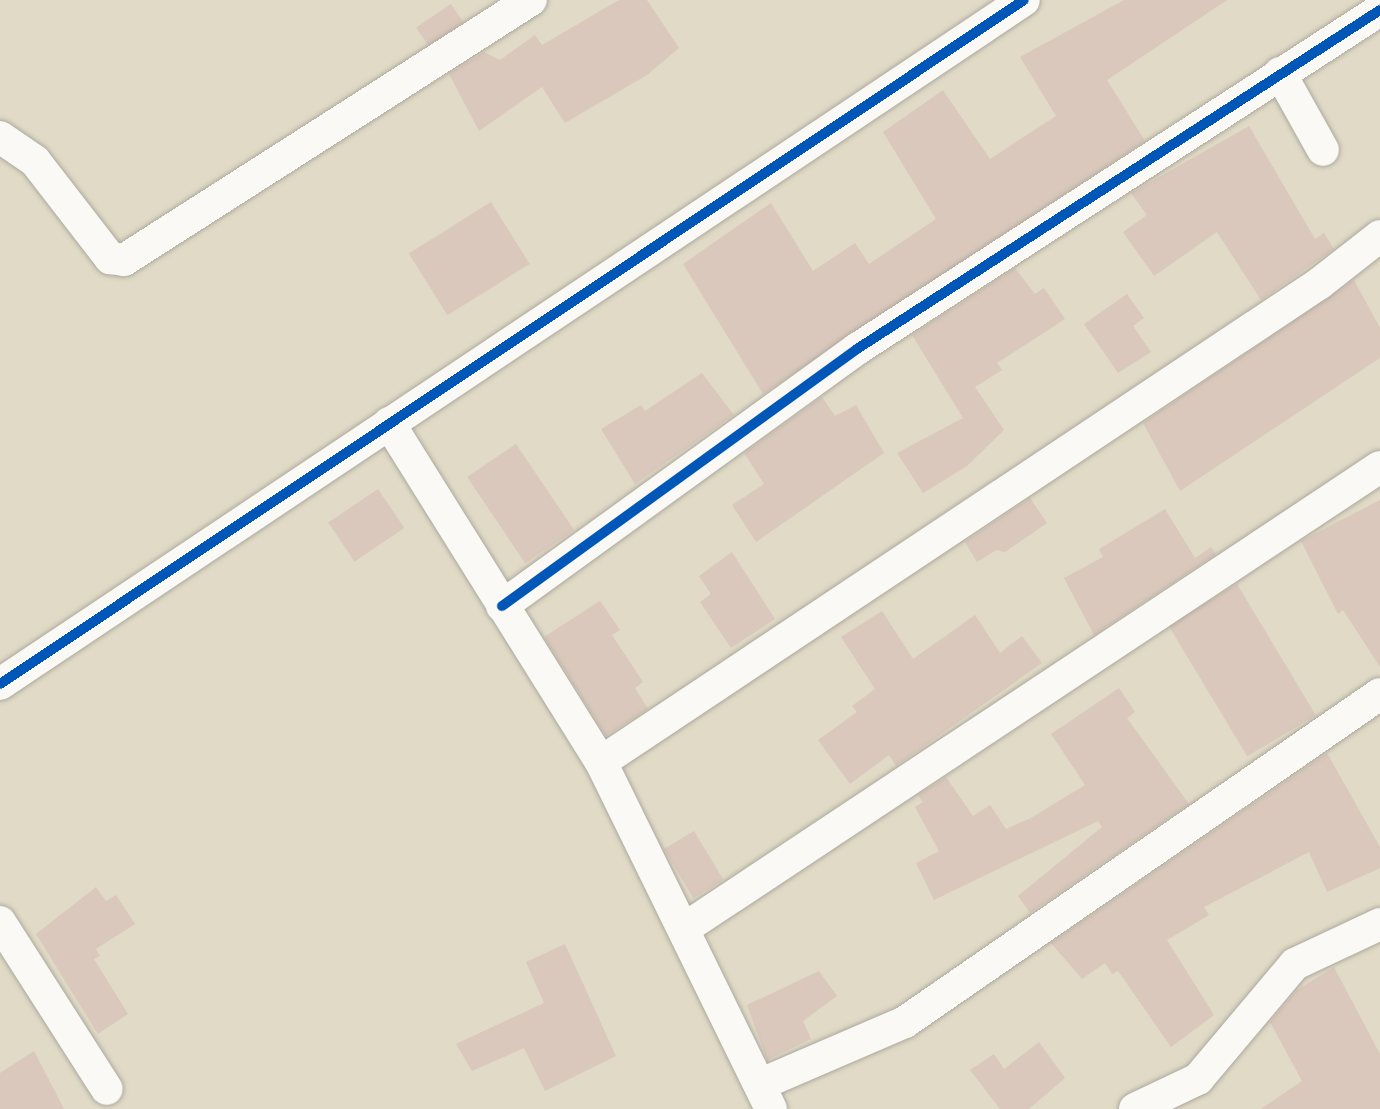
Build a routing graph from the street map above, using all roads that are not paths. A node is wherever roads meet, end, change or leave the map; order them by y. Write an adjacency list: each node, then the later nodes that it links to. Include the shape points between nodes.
1 (531, 0): 5 (street, via 124,260 110,258 35,160)
2 (1024, 0): 8 (street)
3 (1380, 10): 4 (street)
4 (1280, 73): 6 (street); 10 (street, via 857,349)
5 (0, 137)
6 (1323, 150)
7 (1380, 236): 13 (street, via 1320,283)
8 (389, 424): 10 (street); 11 (street)
9 (1380, 467): 16 (street)
10 (502, 607): 13 (street)
11 (0, 684)
12 (1380, 695): 18 (street, via 905,1022)
13 (601, 762): 16 (street)
14 (0, 922): 17 (street)
15 (1380, 924): 19 (street, via 1296,964 1198,1079)
16 (685, 928): 18 (street)
17 (107, 1089)
18 (766, 1097)
19 (1135, 1109)

